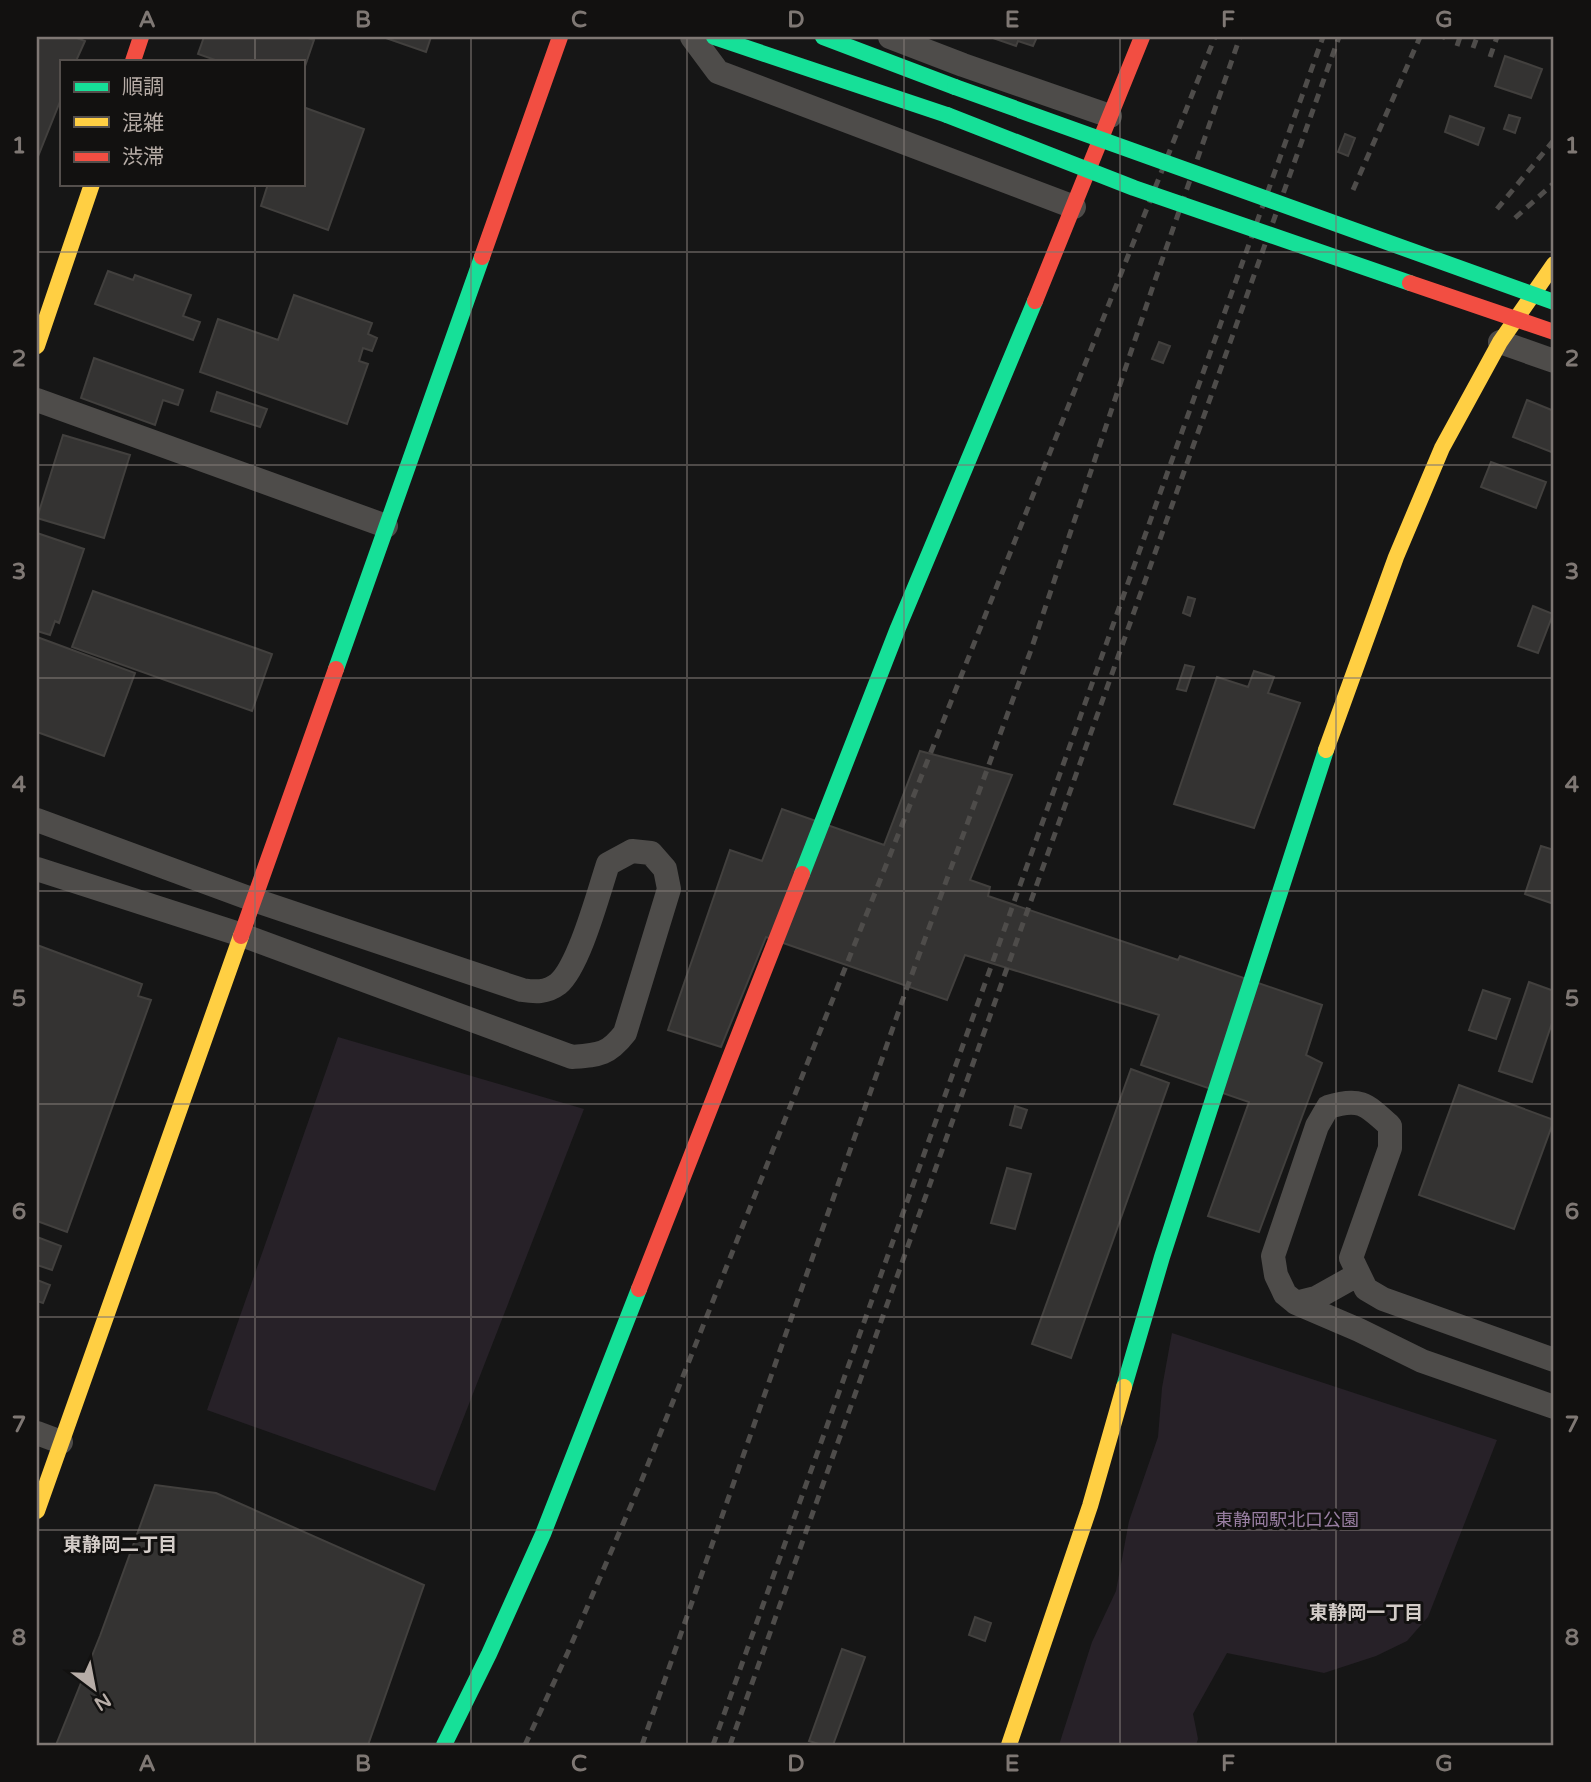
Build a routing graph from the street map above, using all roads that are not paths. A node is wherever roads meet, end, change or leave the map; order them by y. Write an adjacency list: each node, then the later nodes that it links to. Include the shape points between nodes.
1 (141, 37): 8 (street)
2 (560, 37): 19 (street)
3 (692, 37): 11 (street, via 718,72)
4 (714, 37): 14 (street, bridge, via 947,115 1134,188)
5 (823, 37): 13 (street, bridge)
6 (890, 37): 9 (street)
7 (1142, 37): 9 (street)
8 (133, 60)
9 (1110, 116): 11 (street)
10 (91, 186): 16 (street)
11 (1074, 207): 31 (street, via 898,628 543,1534)
12 (1552, 269): 15 (street)
13 (1554, 302)
14 (1554, 332)
15 (1500, 342): 17 (street); 32 (street, via 1442,448 1350,680 1162,1257 1090,1506)
16 (37, 346)
17 (1554, 361)
18 (37, 400): 19 (street)
19 (386, 526): 22 (street)
20 (37, 820): 22 (street)
21 (37, 869): 23 (street)
22 (254, 900): 23 (street); 23 (street, via 522,990 541,992 559,983 576,956 608,864 632,851 651,853 665,869 669,889 625,1033 614,1048 596,1055 572,1057)
23 (242, 935): 29 (street)
24 (1357, 1275): 25 (street, via 1316,1298); 25 (street, via 1351,1258 1390,1148 1390,1126 1366,1103 1346,1102 1328,1107 1317,1126 1273,1256 1285,1294); 26 (street, via 1366,1289 1394,1304)
25 (1296, 1303): 27 (street, via 1422,1361)
26 (1554, 1360)
27 (1554, 1407)
28 (37, 1433): 29 (street)
29 (61, 1441): 30 (street)
30 (37, 1511)
31 (444, 1745)
32 (1010, 1745)

